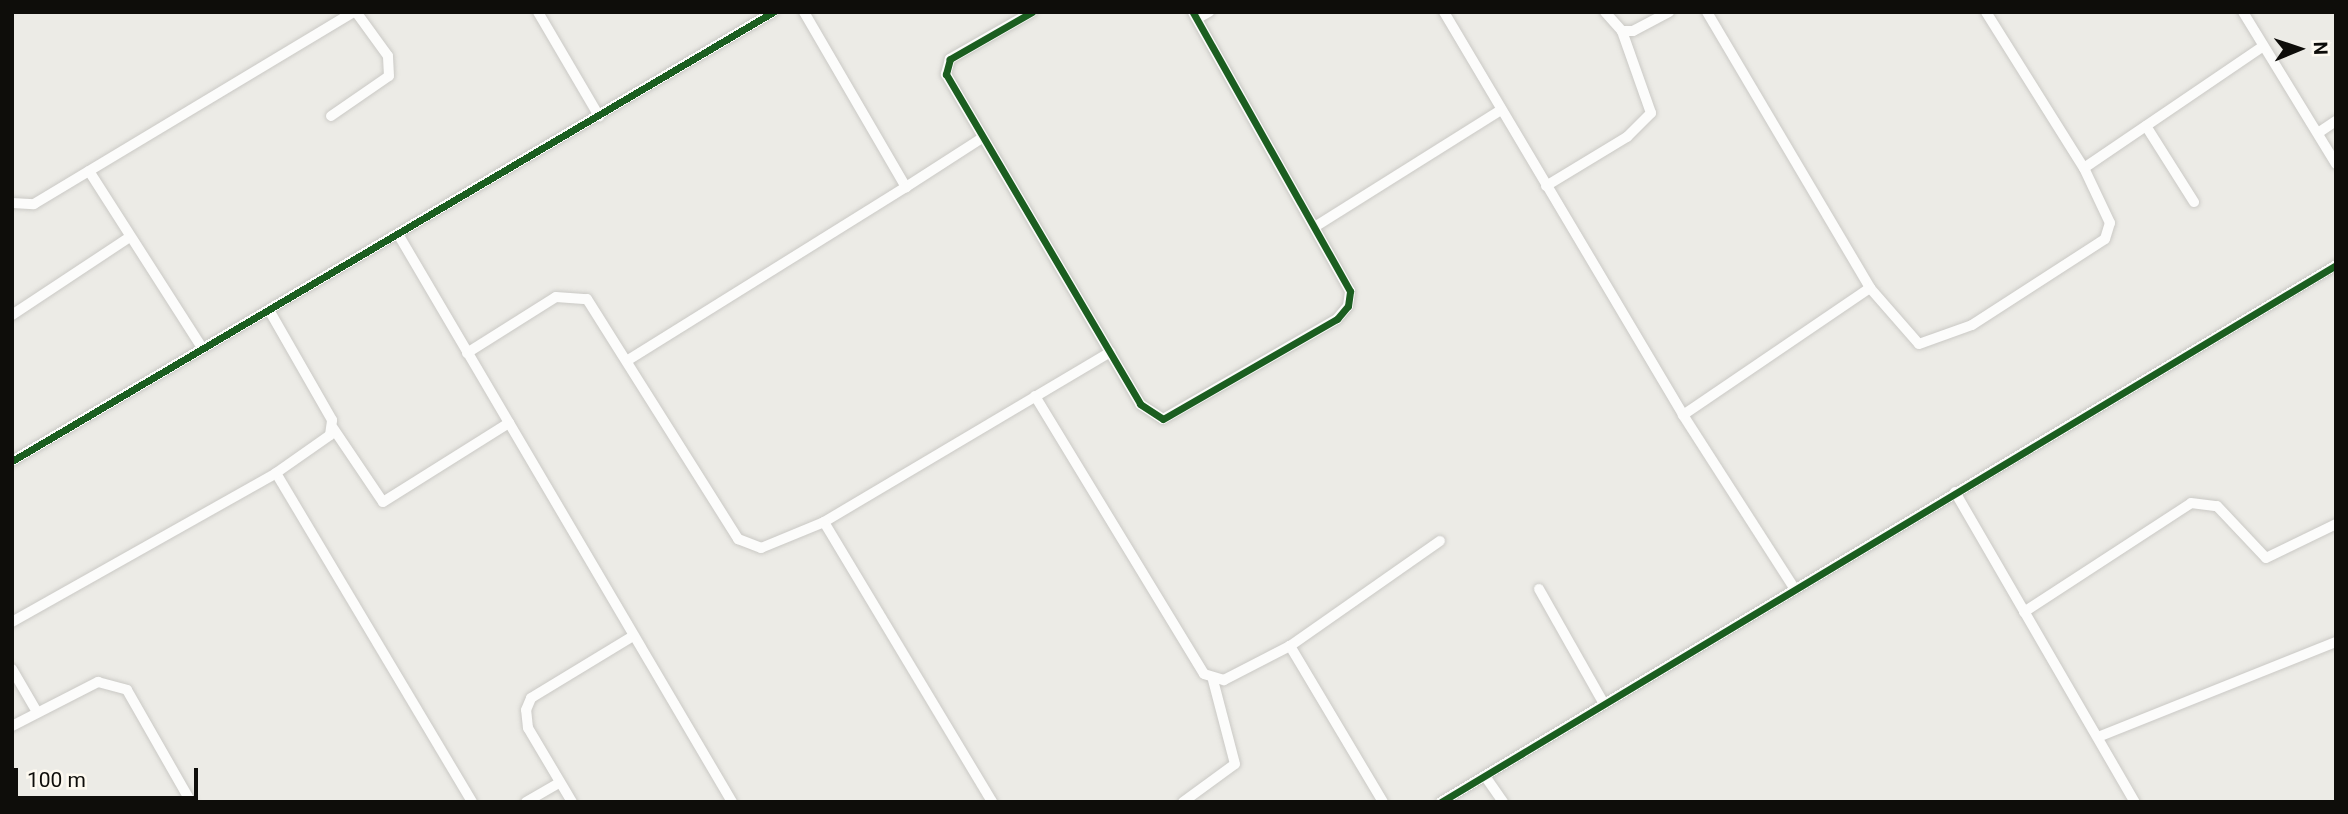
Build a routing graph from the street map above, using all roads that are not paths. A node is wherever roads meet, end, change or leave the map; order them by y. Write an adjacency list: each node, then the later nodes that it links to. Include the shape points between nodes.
1 (355, 12): 17 (street, via 388,56 389,76); 25 (street)
2 (538, 12): 18 (street)
3 (773, 12): 18 (street)
4 (804, 12): 27 (street)
5 (1032, 12): 22 (street, via 947,66)
6 (1209, 12): 13 (street)
7 (1444, 12): 16 (street)
8 (1605, 12): 14 (street)
9 (1669, 12): 14 (street)
10 (1707, 12): 34 (street)
11 (1986, 12): 24 (street)
12 (2242, 12): 15 (street)
13 (1196, 15): 30 (street)
14 (1622, 30): 26 (street, via 1651,113 1627,137)
15 (2262, 47): 20 (street); 21 (street)
16 (1501, 110): 26 (street); 30 (street)
17 (331, 116)
18 (599, 116): 31 (street)
19 (2336, 121): 21 (street)
20 (2146, 126): 24 (street); 28 (street)
21 (2318, 133): 23 (street)
22 (979, 140): 27 (street); 38 (street, via 1042,231)
23 (2336, 164)
24 (2084, 169): 34 (street, via 2110,223 2105,239 1972,325 1919,344)
25 (89, 171): 29 (street, via 25,207); 32 (street)
26 (1546, 186): 42 (street)
27 (906, 187): 40 (street)
28 (2193, 202)
29 (12, 203)
30 (1316, 226): 38 (street, via 1350,291 1348,306 1337,320 1174,418 1149,414)
31 (398, 234): 35 (street); 39 (street)
32 (130, 237): 36 (street); 37 (street)
33 (2336, 265): 47 (street)
34 (1870, 288): 42 (street)
35 (269, 310): 37 (street); 44 (street)
36 (12, 316)
37 (203, 349): 45 (street)
38 (1110, 352): 41 (street)
39 (467, 353): 40 (street, via 556,297 571,295 600,311); 43 (street)
40 (628, 360): 48 (street, via 737,539 761,548)
41 (1035, 396): 48 (street); 59 (street)
42 (1683, 415): 51 (street)
43 (509, 423): 44 (street, via 383,502); 55 (street)
44 (333, 428): 46 (street)
45 (12, 461)
46 (276, 473): 54 (street); 68 (street)
47 (1955, 492): 51 (street); 53 (street)
48 (824, 522): 72 (street)
49 (2336, 523): 53 (street, via 2266,558 2217,506 2191,503)
50 (1440, 541): 57 (street)
51 (1794, 588): 60 (street)
52 (1539, 589): 60 (street)
53 (2024, 612): 63 (street)
54 (12, 622)
55 (633, 636): 65 (street, via 531,698 528,728); 71 (street)
56 (2336, 642): 63 (street)
57 (1290, 646): 59 (street); 74 (street)
58 (12, 669): 61 (street)
59 (1213, 680): 73 (street, via 1235,764)
60 (1602, 702): 64 (street)
61 (37, 712): 62 (street); 67 (street, via 98,682 127,690)
62 (12, 726)
63 (2098, 737): 66 (street)
64 (1487, 779): 75 (street); 76 (street)
65 (560, 782): 69 (street); 70 (street)
66 (2132, 801)
67 (191, 802)
68 (472, 802)
69 (526, 802)
70 (572, 802)
71 (732, 802)
72 (992, 802)
73 (1183, 802)
74 (1383, 802)
75 (1441, 802)
76 (1503, 802)

